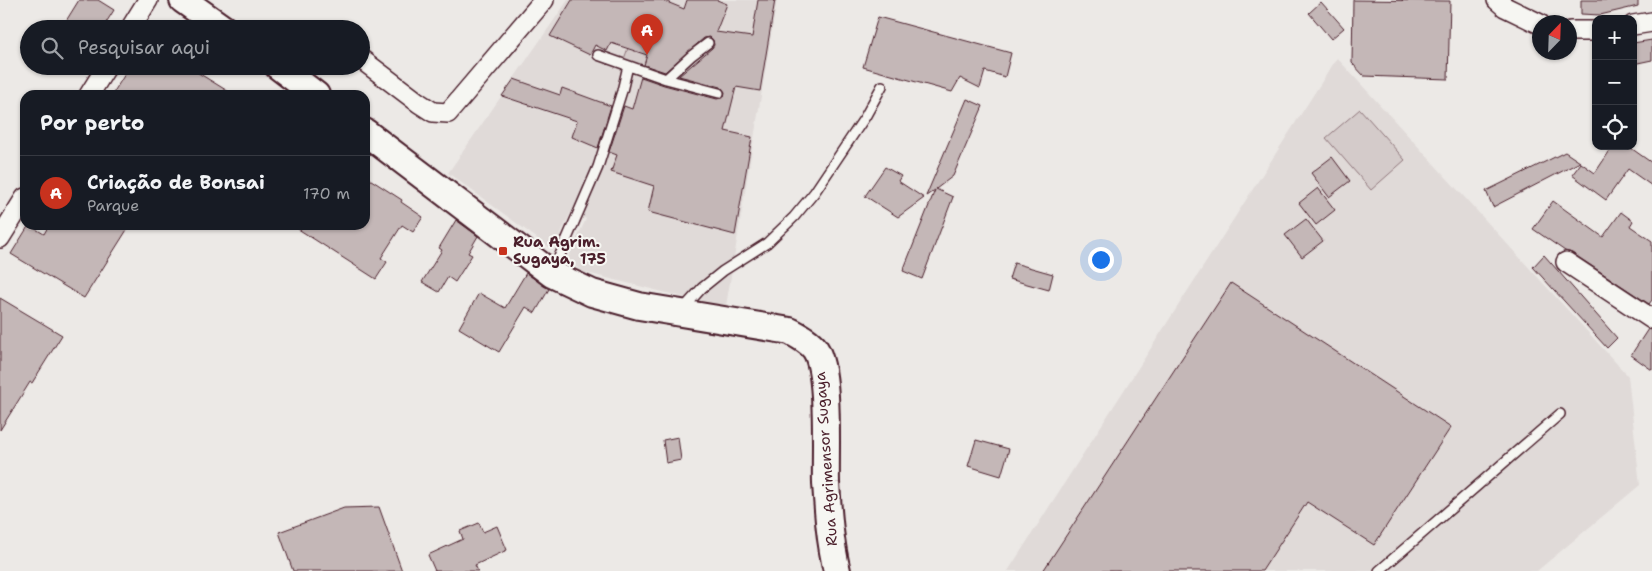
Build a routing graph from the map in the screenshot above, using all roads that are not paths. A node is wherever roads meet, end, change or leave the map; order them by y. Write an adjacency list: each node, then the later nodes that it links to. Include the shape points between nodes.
1 (148, 0): 5 (street)
2 (183, 0): 6 (main road)
3 (544, 0): 14 (street, via 448,113 433,112)
4 (1497, 0): 7 (street, via 1505,8)
5 (136, 20)
6 (211, 20)
7 (1532, 20)
8 (1652, 22): 9 (street)
9 (1637, 24)
10 (1592, 31): 11 (street)
11 (1577, 32)
12 (708, 43): 18 (lane)
13 (598, 55): 15 (lane)
14 (370, 66)
15 (628, 66): 18 (lane); 27 (lane, via 598,168)
16 (101, 75): 20 (street)
17 (292, 75): 21 (main road)
18 (666, 79): 22 (lane)
19 (882, 86): 28 (lane, via 814,193 794,217 767,243 702,288)
20 (92, 90)
21 (310, 90)
22 (719, 93)
23 (370, 136): 27 (main road, Rua Agrimensor Sugaya)
24 (20, 206): 25 (street)
25 (0, 238)
26 (1566, 262): 29 (street)
27 (552, 274): 28 (main road, Rua Agrimensor Sugaya, via 592,293)
28 (679, 313): 31 (main road, Rua Agrimensor Sugaya, via 790,331 804,338 815,350 822,373 827,492 831,544)
29 (1652, 320)
30 (1560, 414): 32 (lane)
31 (837, 571)
32 (1379, 571)

